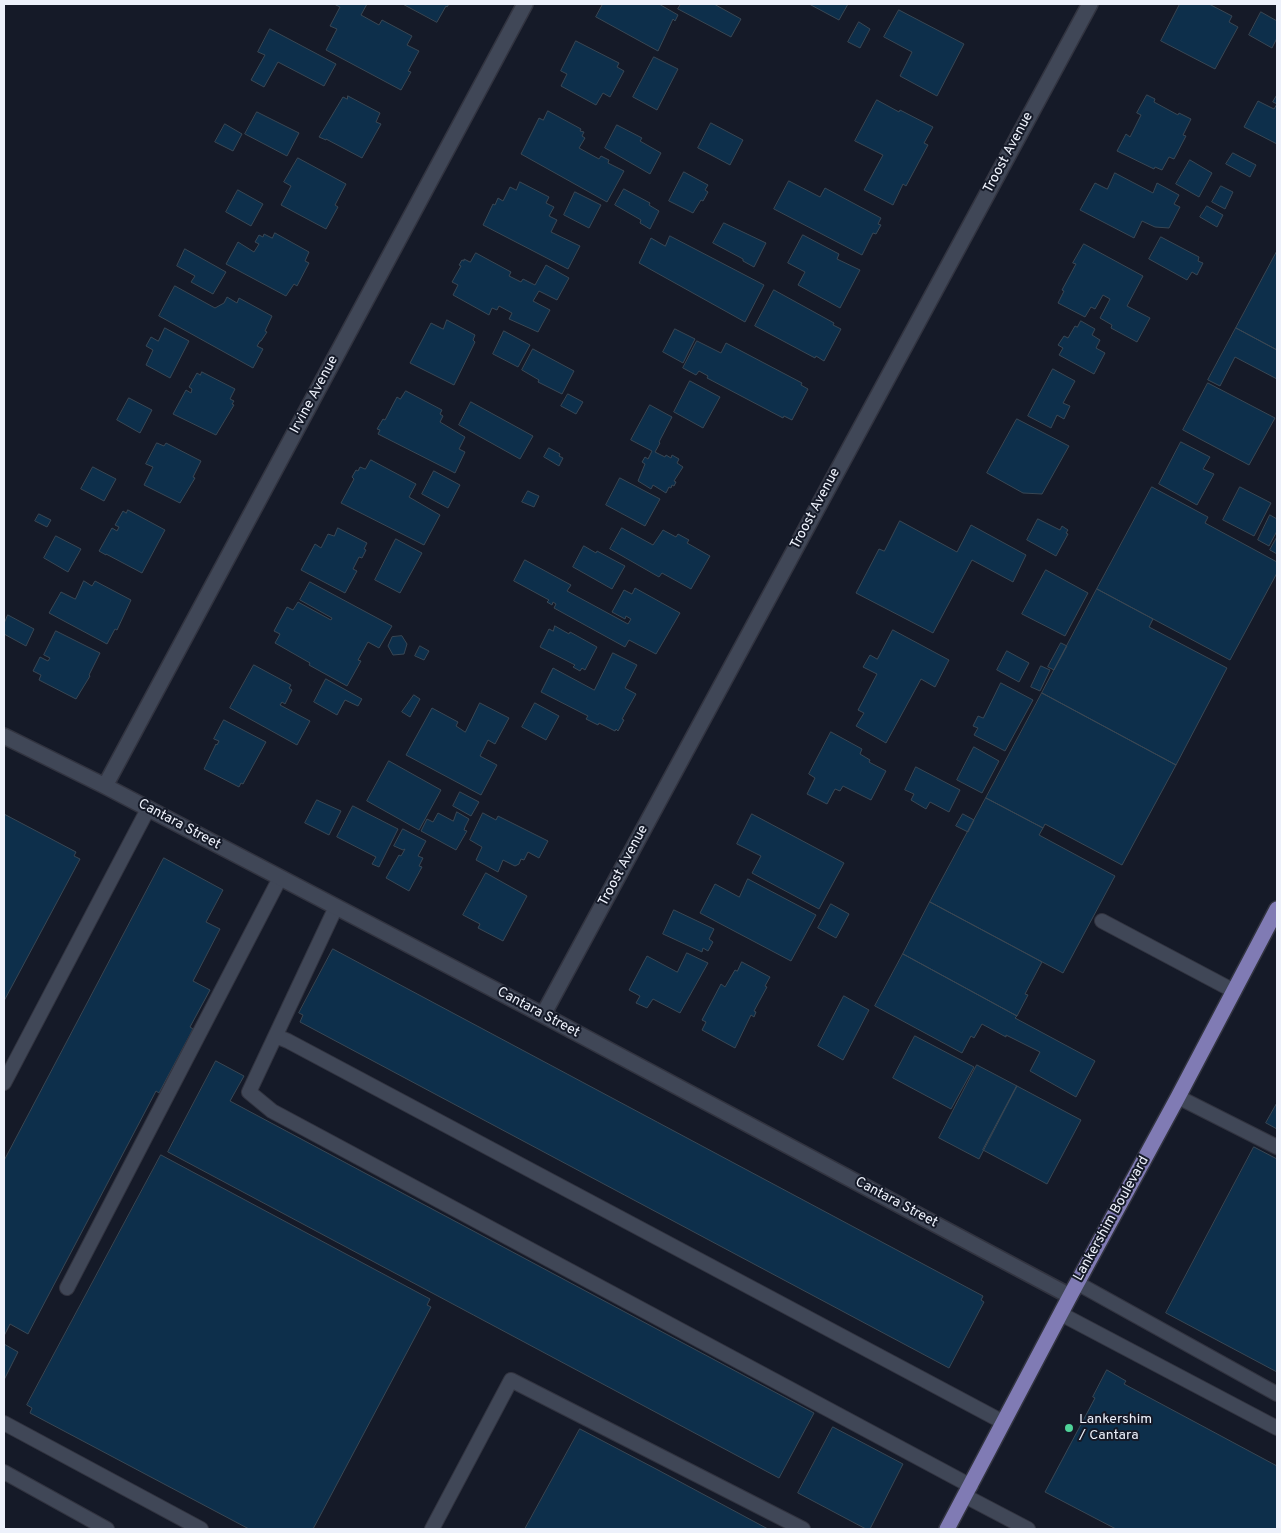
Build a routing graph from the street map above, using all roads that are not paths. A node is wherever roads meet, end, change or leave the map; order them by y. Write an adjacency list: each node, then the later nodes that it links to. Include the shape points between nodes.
1 (525, 4): 4 (street, Irvine Avenue)
2 (1090, 4): 11 (street, Troost Avenue)
3 (4, 736): 4 (street, Cantara Street)
4 (105, 786): 5 (street, Cantara Street)
5 (148, 808): 6 (street, Cantara Street); 13 (lane)
6 (280, 878): 7 (street, Cantara Street); 16 (lane)
7 (336, 907): 11 (street, Cantara Street); 12 (lane)
8 (1277, 909): 10 (main road, Lankershim Boulevard)
9 (1102, 921): 10 (lane)
10 (1234, 991): 14 (main road, Lankershim Boulevard)
11 (543, 1015): 17 (street, Cantara Street)
12 (276, 1036): 20 (lane); 24 (lane, via 249,1092 272,1111)
13 (4, 1084)
14 (1178, 1097): 15 (lane); 17 (main road, Lankershim Boulevard)
15 (1277, 1148)
16 (67, 1288)
17 (1073, 1289): 18 (main road, Lankershim Boulevard); 19 (lane)
18 (1061, 1314): 20 (main road, Lankershim Boulevard); 22 (lane)
19 (1277, 1394)
20 (1003, 1422): 24 (main road, Lankershim Boulevard)
21 (4, 1423): 26 (lane)
22 (1277, 1428)
23 (4, 1472): 25 (lane)
24 (968, 1491): 29 (main road, Lankershim Boulevard); 30 (lane)
25 (100, 1528)
26 (200, 1529)
27 (432, 1529): 28 (lane, via 511,1380)
28 (803, 1529)
29 (947, 1529)
30 (1028, 1529)

